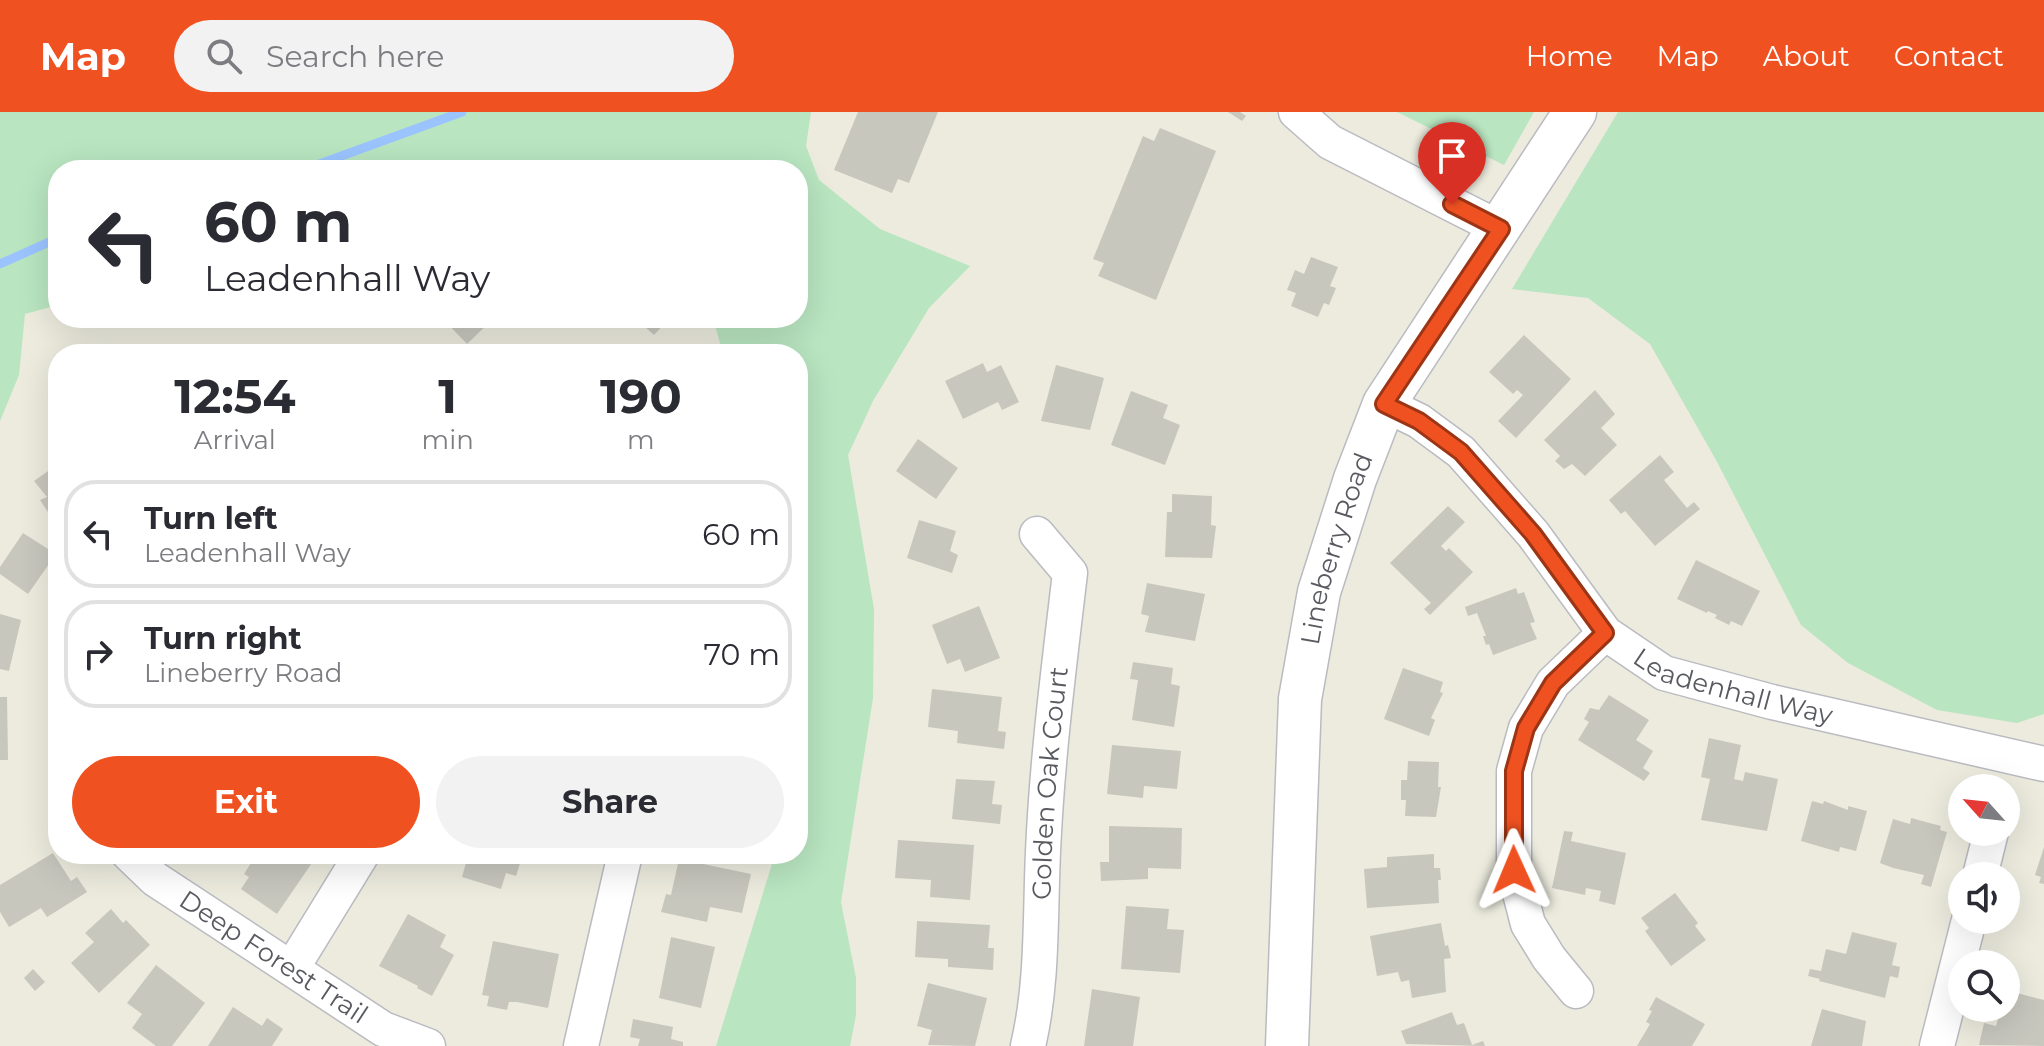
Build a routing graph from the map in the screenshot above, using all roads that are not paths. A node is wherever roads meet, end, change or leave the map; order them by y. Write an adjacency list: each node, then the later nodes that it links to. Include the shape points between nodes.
1 (1296, 112): 3 (street, via 1330,142)
2 (1575, 112): 3 (street, Lineberry Road)
3 (1501, 229): 4 (street, Lineberry Road)
4 (1384, 404): 6 (street, Leadenhall Way, via 1419,421 1461,452 1533,534); 18 (street, Lineberry Road, via 1355,479 1308,640 1300,699)
5 (1037, 534): 17 (street, Golden Oak Court, via 1070,573 1043,851 1041,958)
6 (1605, 633): 8 (street, Leadenhall Way, via 1664,673); 14 (street, via 1553,683 1526,728 1514,771 1514,870 1528,924)
7 (2044, 764): 8 (street, Leadenhall Way)
8 (2006, 773)
9 (139, 864): 13 (street, Deep Forest Trail)
10 (356, 864): 13 (street)
11 (623, 864): 16 (street)
12 (1965, 934): 19 (street)
13 (292, 968): 15 (street, Deep Forest Trail, via 383,1029)
14 (1576, 991)
15 (428, 1046)
16 (581, 1046)
17 (1028, 1046)
18 (1287, 1046)
19 (1937, 1046)

